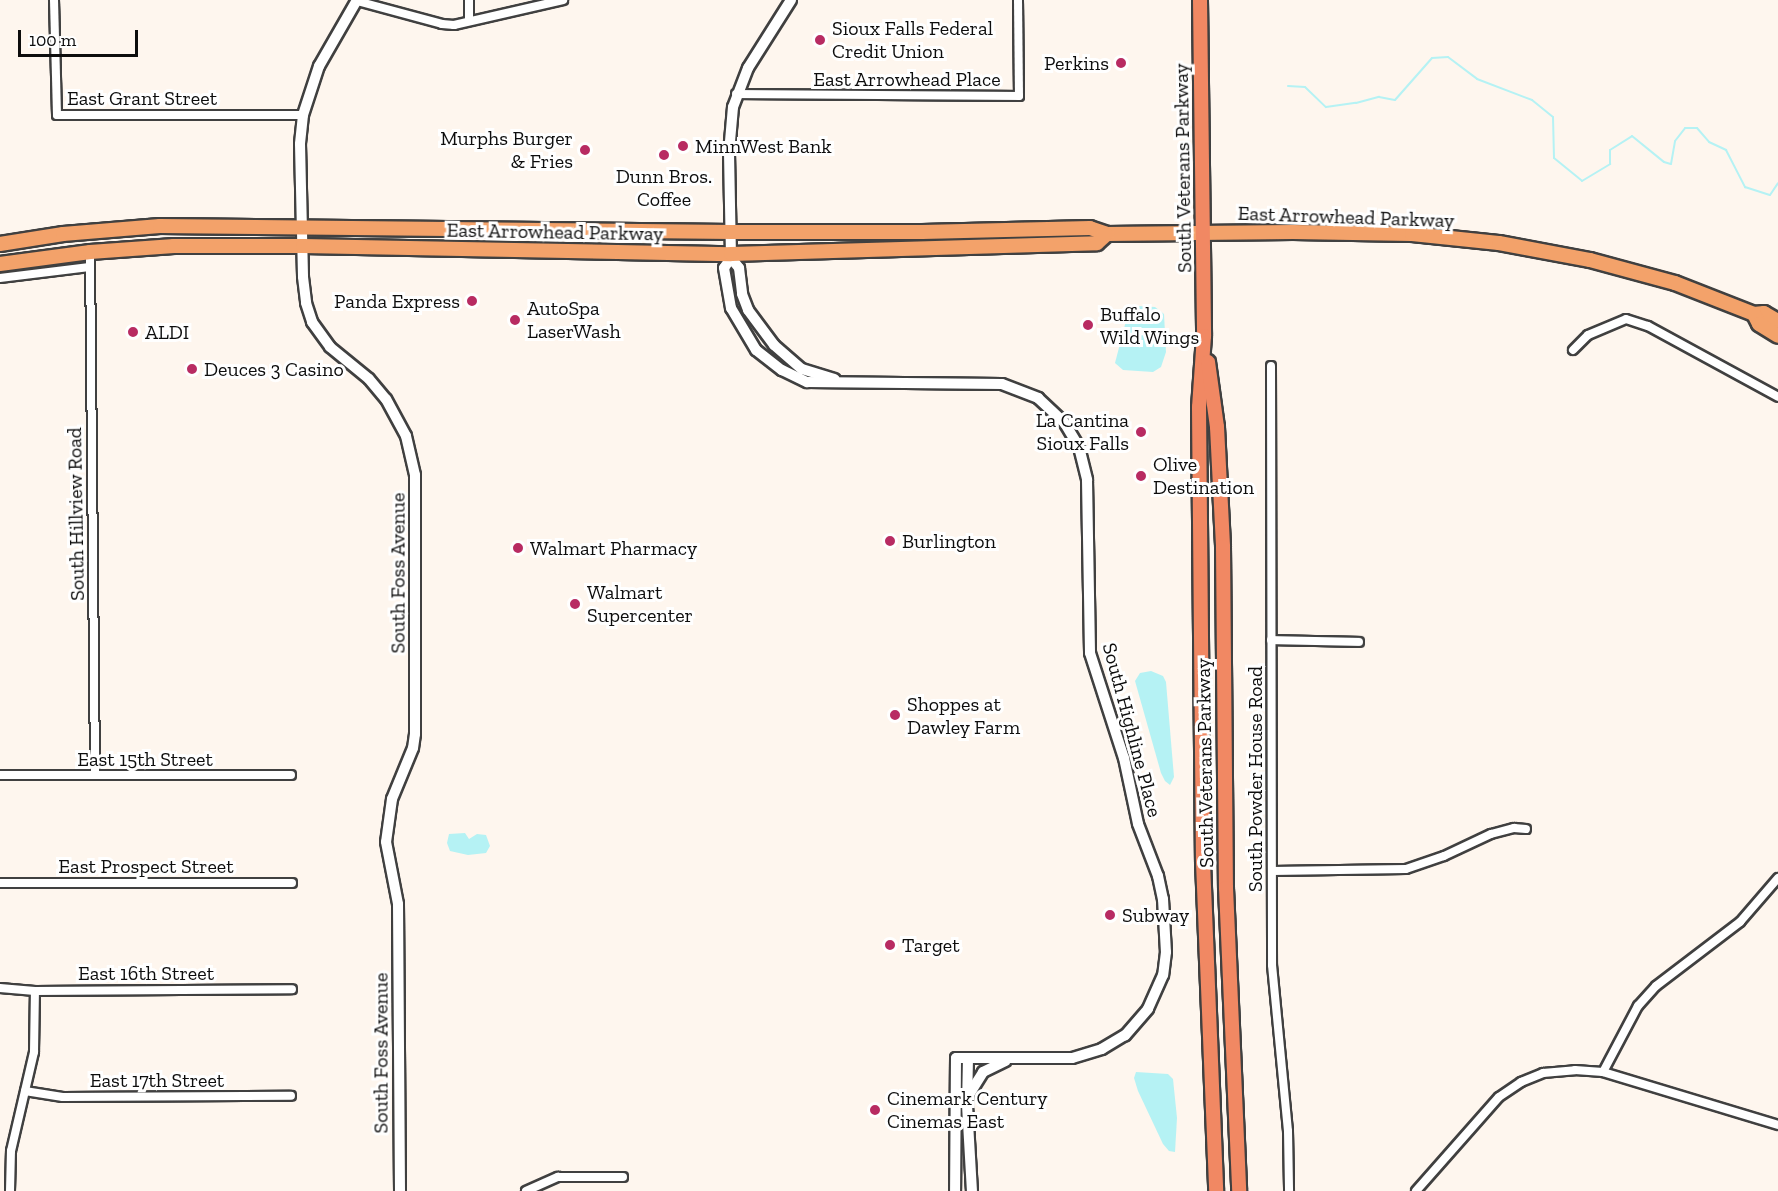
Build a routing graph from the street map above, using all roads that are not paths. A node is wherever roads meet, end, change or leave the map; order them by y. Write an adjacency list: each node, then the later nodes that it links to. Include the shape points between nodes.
1 (54, 0): 10 (street, East Grant Street, via 57,115)
2 (357, 0): 8 (street, via 442,24); 10 (street, South Foss Avenue, via 319,66)
3 (469, 0): 8 (street)
4 (563, 0): 8 (street)
5 (791, 0): 9 (street)
6 (1018, 0): 9 (street, East Arrowhead Place, via 1019,96)
7 (1200, 0): 13 (highway, South Veterans Parkway)
8 (469, 21)
9 (736, 94): 12 (street, via 729,133)
10 (303, 115): 11 (street, South Foss Avenue)
11 (303, 228): 12 (main road, East Arrowhead Parkway); 15 (main road, East Arrowhead Parkway, via 160,226); 16 (street, South Foss Avenue)
12 (732, 232): 14 (main road, East Arrowhead Parkway, via 1090,228); 18 (street)
13 (1203, 233): 14 (main road, East Arrowhead Parkway); 22 (main road, East Arrowhead Parkway, via 1354,232 1499,243 1644,273 1754,314 1759,324); 23 (highway, South Veterans Parkway)
14 (1107, 234): 18 (main road, East Arrowhead Parkway, via 1097,243)
15 (0, 243)
16 (303, 246): 17 (main road, East Arrowhead Parkway, via 174,246); 18 (main road, East Arrowhead Parkway); 50 (street, South Foss Avenue, via 304,292 312,322 330,347 369,379 390,405 406,436 415,475 415,734 392,799 386,842 398,904)
17 (90, 252): 19 (main road, East Arrowhead Parkway); 20 (street, South Hillview Road)
18 (731, 256): 26 (street, South Highline Place, via 739,267 748,310 785,357 802,369); 26 (street, South Highline Place, via 724,268 727,298 735,319 756,350 782,370 807,382)
19 (0, 264)
20 (89, 267): 21 (street); 31 (street, South Hillview Road)
21 (0, 278)
22 (1776, 324)
23 (1204, 336): 54 (highway, South Veterans Parkway, via 1199,407 1203,862); 55 (highway, South Veterans Parkway, via 1217,427 1223,547 1226,878)
24 (1573, 350): 27 (street, via 1588,335 1626,319 1648,326)
25 (1271, 366): 28 (street, South Powder House Road)
26 (843, 381): 42 (street, South Highline Place, via 973,381 1015,387 1038,398 1056,413 1074,437 1083,458 1088,494 1090,654 1124,758 1138,824 1162,889 1165,964 1148,1009 1133,1028 1114,1042 1082,1056)
27 (1778, 397)
28 (1271, 640): 29 (street); 34 (street, South Powder House Road)
29 (1359, 642)
30 (0, 775): 31 (street, East 15th Street)
31 (95, 775): 32 (street, East 15th Street)
32 (291, 775)
33 (1526, 830): 34 (street, via 1514,828 1491,834 1406,869)
34 (1272, 871): 56 (street, South Powder House Road, via 1274,1005 1288,1131)
35 (1778, 878): 43 (street, via 1740,922 1650,993 1631,1015)
36 (0, 883): 37 (street, East Prospect Street)
37 (292, 883)
38 (0, 988): 40 (street, East 16th Street)
39 (292, 989): 40 (street, East 16th Street)
40 (35, 991): 44 (street, via 34,1052)
41 (968, 1058): 42 (street, South Highline Place); 46 (street); 52 (street, South Highline Place, via 956,1058)
42 (1019, 1059): 46 (street, via 996,1064 983,1072 971,1088)
43 (1603, 1072): 47 (street); 57 (street, via 1559,1071 1521,1082 1486,1110)
44 (25, 1091): 45 (street, East 17th Street, via 63,1097); 49 (street, via 11,1152)
45 (291, 1096)
46 (967, 1105): 53 (street)
47 (1778, 1125)
48 (623, 1177): 51 (street, via 558,1177)
49 (10, 1191)
50 (400, 1191)
51 (526, 1191)
52 (955, 1191)
53 (972, 1191)
54 (1216, 1191)
55 (1239, 1191)
56 (1289, 1191)
57 (1416, 1191)

